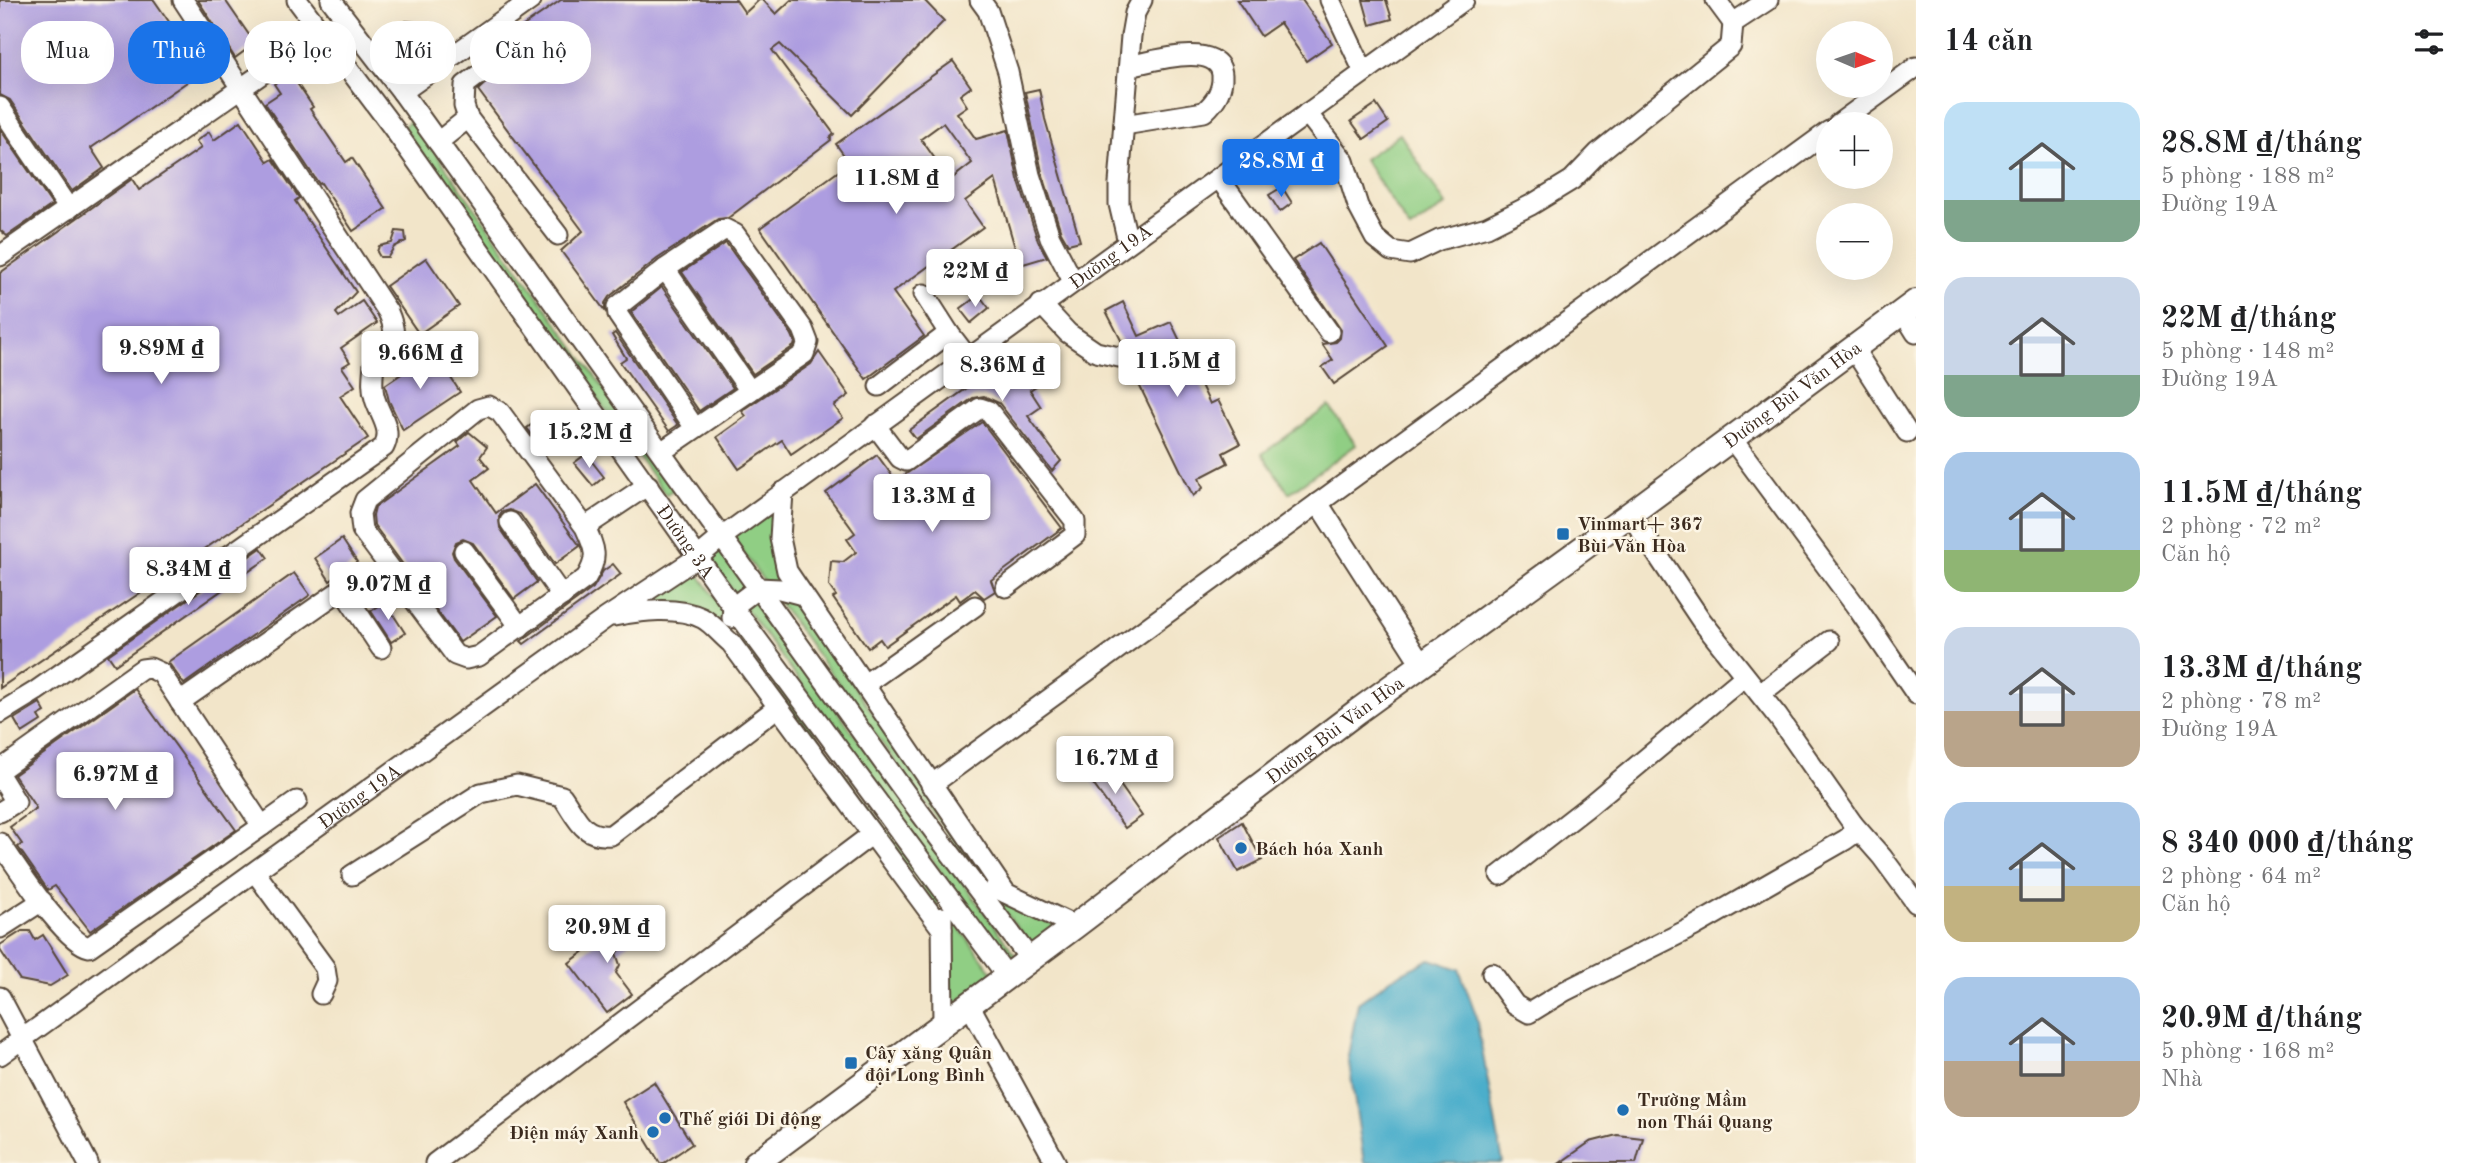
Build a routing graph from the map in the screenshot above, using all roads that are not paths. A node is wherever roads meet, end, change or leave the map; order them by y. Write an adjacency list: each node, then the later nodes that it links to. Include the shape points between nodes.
1 (183, 0): 21 (street)
2 (297, 0): 11 (street, Đường 3A)
3 (331, 0): 13 (street, Đường 3A)
4 (531, 0): 22 (street)
5 (980, 0): 36 (street, via 1008,72 1030,175 1050,237)
6 (1142, 0): 14 (street, via 1135,13)
7 (1330, 0): 16 (street)
8 (1464, 0): 16 (street, Đường 19A)
9 (1716, 0): 12 (street)
10 (1768, 0): 12 (street)
11 (313, 21)
12 (1733, 23): 25 (street, via 1731,47 1598,153 1572,180 1487,227 1439,240 1410,254 1391,251 1375,238 1358,206 1344,161)
13 (370, 51)
14 (1129, 66): 27 (street); 27 (street, via 1203,56 1216,61 1222,71 1221,90 1204,112)
15 (1916, 67): 24 (street)
16 (1364, 72): 25 (street, Đường 19A)
17 (356, 77): 53 (street, Đường 3A)
18 (470, 81): 26 (street, via 465,85)
19 (249, 84): 21 (street)
20 (396, 84): 22 (street, Đường 3A)
21 (242, 89): 31 (street); 82 (street, via 394,326 395,337 374,364 375,399 387,440 384,447 273,526)
22 (402, 92): 29 (street, Đường 3A)
23 (0, 107): 31 (street)
24 (1854, 112)
25 (1307, 113): 30 (street, Đường 19A)
26 (468, 118): 29 (street); 32 (street)
27 (1124, 125): 33 (street, via 1119,204)
28 (1816, 140): 55 (street)
29 (438, 142): 52 (street, Đường 3A)
30 (1219, 178): 33 (street, Đường 19A); 40 (street)
31 (69, 209): 34 (street)
32 (558, 235)
33 (1128, 242): 36 (street, Đường 19A)
34 (0, 256)
35 (665, 269): 47 (street); 47 (street, via 719,231 731,231 803,330 808,342 804,354); 49 (street, via 620,303 618,315)
36 (1073, 281): 38 (street, Đường 19A)
37 (924, 294): 41 (street)
38 (1041, 304): 44 (street, via 1068,333 1096,352); 45 (street, Đường 19A)
39 (1909, 307): 42 (street); 43 (main road, Đường Bùi Văn Hòa)
40 (1329, 332)
41 (949, 333): 45 (street); 46 (street)
42 (1916, 333)
43 (1853, 348): 50 (street); 51 (main road, Đường Bùi Văn Hòa)
44 (1119, 357)
45 (968, 358): 48 (street, Đường 19A)
46 (878, 386)
47 (750, 391): 49 (street)
48 (875, 425): 54 (street, Đường 19A); 63 (street, via 906,461 980,408 989,411 1077,528 1076,535)
49 (695, 428): 52 (street)
50 (1907, 432)
51 (1732, 439): 56 (main road, Đường Bùi Văn Hòa); 79 (street)
52 (661, 452): 59 (street, Đường 3A)
53 (648, 485): 58 (street); 61 (street, Đường 3A)
54 (783, 492): 59 (street, Đường 19A); 66 (street, via 780,538 787,571)
55 (1318, 503): 75 (street); 85 (street)
56 (1630, 514): 75 (main road, Đường Bùi Văn Hòa); 76 (street)
57 (510, 522): 67 (street)
58 (585, 527): 67 (street, via 595,549 593,566 586,578); 71 (street, via 500,412 489,406 478,408 365,500 360,513 362,530 455,655 466,659 479,656)
59 (722, 537): 61 (street, Đường 19A); 64 (street, Đường 3A)
60 (464, 551): 71 (street)
61 (698, 557): 69 (street, Đường 3A); 70 (street, Đường 19A)
62 (361, 576): 65 (street)
63 (1006, 587)
64 (758, 588): 66 (street); 69 (street); 93 (street, Đường 3A)
65 (342, 589): 74 (street); 80 (street)
66 (803, 595): 77 (street)
67 (562, 596): 71 (street)
68 (975, 606): 77 (street)
69 (733, 607): 73 (street); 96 (street, Đường 3A)
70 (606, 618): 73 (street, via 675,612 702,618); 92 (street, Đường 19A)
71 (520, 627)
72 (1829, 641): 78 (street)
73 (730, 643): 81 (street)
74 (381, 648)
75 (1422, 666): 100 (main road, Đường Bùi Văn Hòa)
76 (1745, 676): 78 (street); 95 (street)
77 (865, 684): 85 (street)
78 (1760, 694): 88 (street)
79 (1916, 694)
80 (180, 702): 83 (street, via 161,673 142,668); 89 (street)
81 (778, 707): 90 (street); 94 (street, via 611,835 586,831 562,796 517,785 481,793)
82 (0, 713)
83 (0, 770)
84 (0, 776): 87 (street, via 16,802)
85 (931, 785): 97 (street)
86 (296, 802): 89 (street)
87 (0, 812)
88 (1853, 824): 99 (street); 104 (street, via 1852,835 1845,840 1529,1013 1516,1005)
89 (262, 826): 98 (street, via 89,947 65,931)
90 (871, 835): 102 (street); 113 (street)
91 (0, 843): 98 (street)
92 (255, 872): 106 (street, via 325,968 327,981); 110 (street, Đường 19A)
93 (965, 874): 97 (street); 103 (street, Đường 3A)
94 (352, 875)
95 (1500, 875)
96 (943, 892): 102 (street); 105 (street, Đường 3A)
97 (1006, 893): 100 (street)
98 (42, 901): 101 (street)
99 (1916, 903)
100 (1075, 926): 103 (main road, Đường Bùi Văn Hòa)
101 (0, 928)
102 (942, 929): 109 (street)
103 (1030, 959): 105 (main road, Đường Bùi Văn Hòa)
104 (1492, 973)
105 (1007, 976): 108 (main road, Đường Bùi Văn Hòa)
106 (321, 994)
107 (0, 997): 110 (street)
108 (969, 1004): 109 (main road, Đường Bùi Văn Hòa); 115 (street)
109 (943, 1024): 114 (main road, Đường Bùi Văn Hòa)
110 (22, 1037): 111 (street, Đường 19A); 112 (street)
111 (0, 1055)
112 (88, 1163)
113 (435, 1163)
114 (756, 1163)
115 (1056, 1163)

